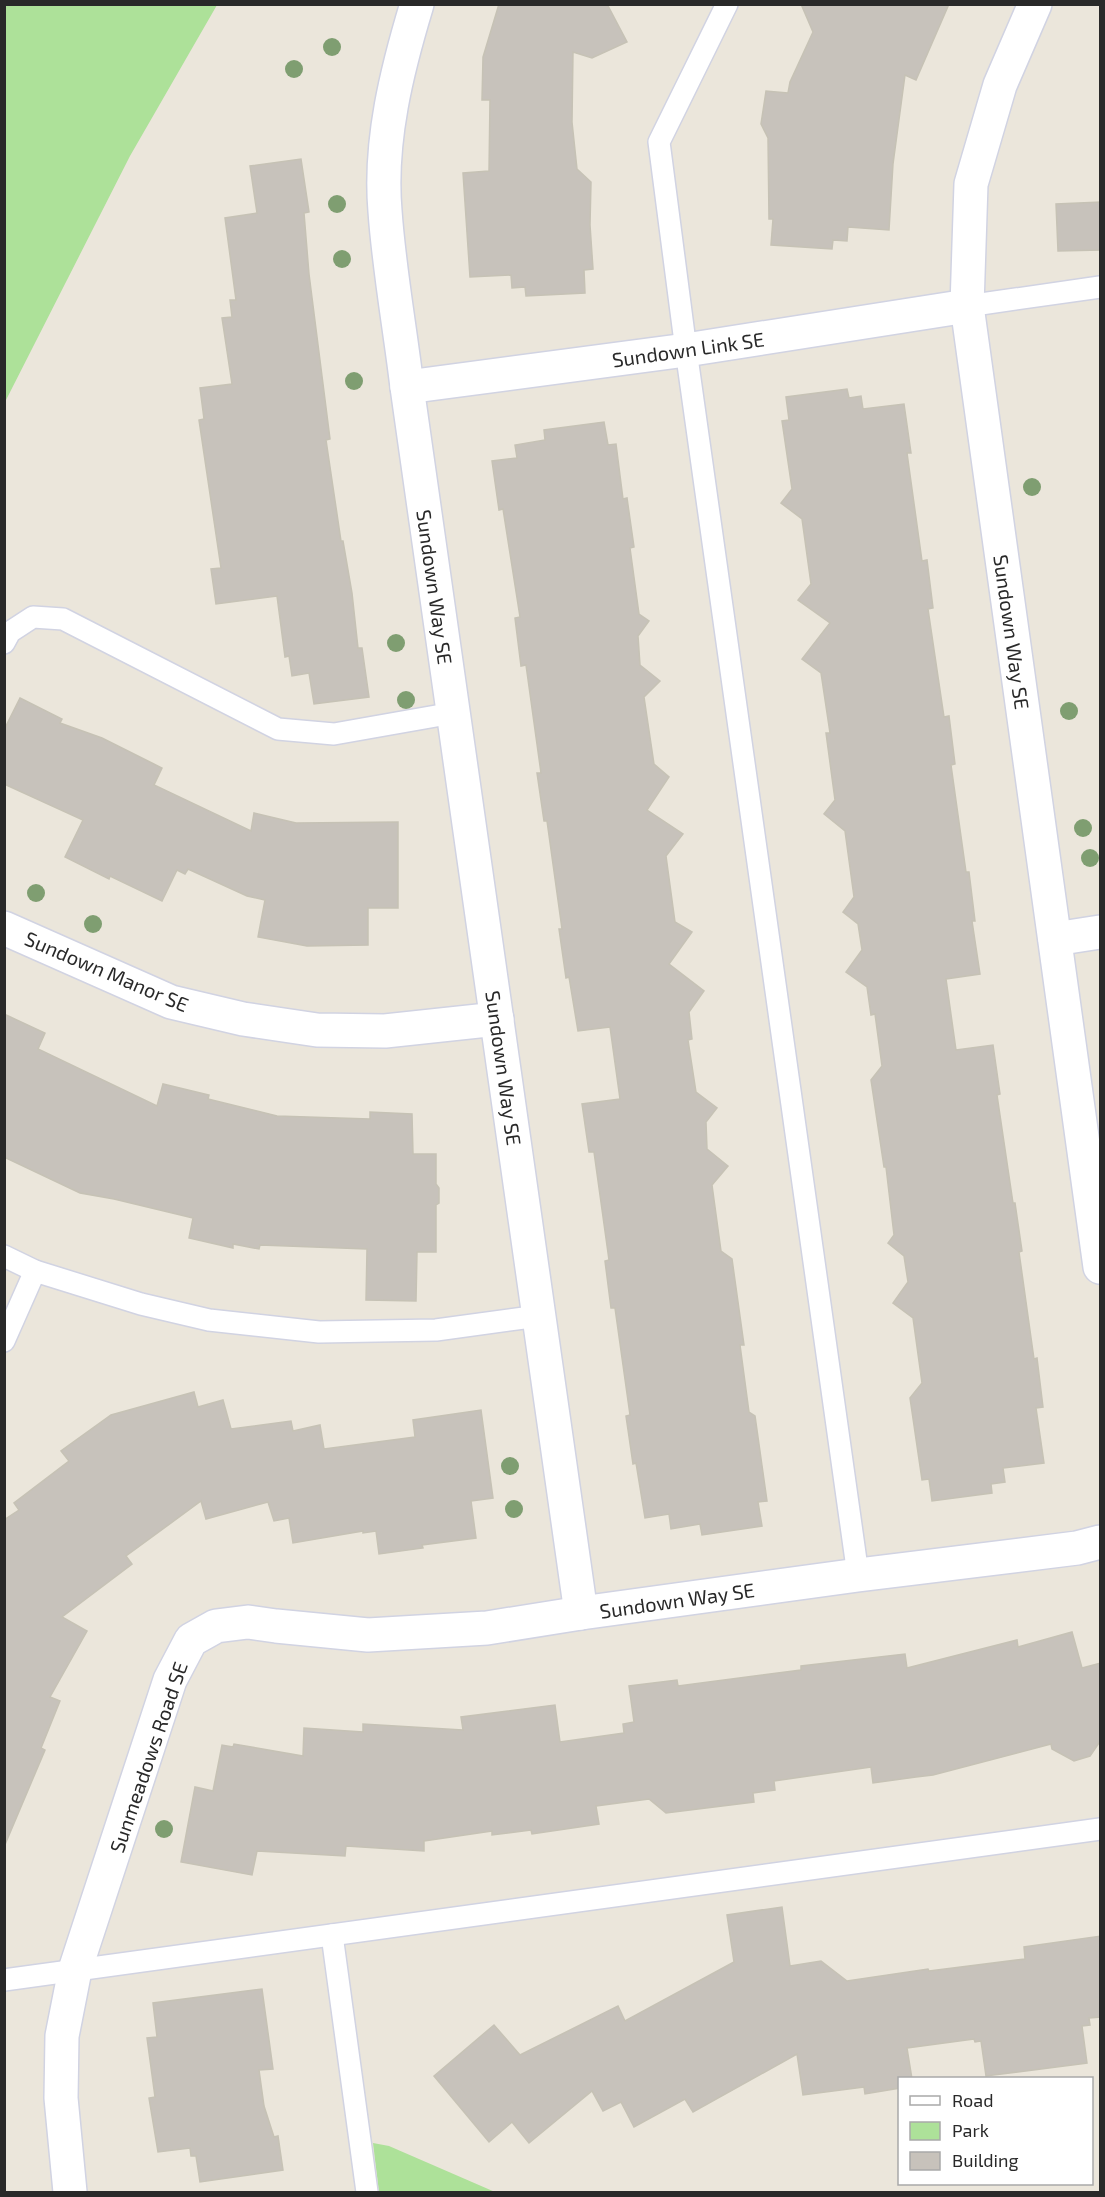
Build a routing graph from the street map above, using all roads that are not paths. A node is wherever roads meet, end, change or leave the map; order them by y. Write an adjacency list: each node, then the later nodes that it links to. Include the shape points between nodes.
1 (417, 4): 7 (street, Sundown Way SE, via 400,63 385,158 385,209)
2 (727, 4): 6 (lane, via 659,142)
3 (1035, 4): 5 (street, Sundown Way SE, via 1000,86 971,184)
4 (1101, 287): 5 (lane)
5 (967, 306): 6 (street, Sundown Link SE); 12 (street, Sundown Way SE)
6 (686, 350): 7 (street, Sundown Link SE); 20 (lane)
7 (407, 387): 9 (street, Sundown Way SE)
8 (4, 643): 9 (lane, via 10,632 33,617 63,619 278,729 334,734)
9 (453, 713): 13 (street, Sundown Way SE)
10 (4, 928): 13 (street, Sundown Manor SE, via 171,1002 243,1019 317,1030 385,1031)
11 (1101, 932): 12 (street)
12 (1055, 939): 15 (street, Sundown Way SE)
13 (497, 1019): 17 (street, Sundown Way SE)
14 (4, 1256): 16 (lane)
15 (1101, 1267)
16 (35, 1271): 17 (lane, via 141,1304 209,1320 318,1332 436,1330); 18 (lane)
17 (539, 1316): 21 (street, Sundown Way SE)
18 (4, 1341)
19 (1101, 1542): 20 (street, Sundown Way SE)
20 (858, 1575): 21 (street, Sundown Way SE)
21 (581, 1613): 24 (street, Sunmeadows Road SE, via 487,1628 368,1635 248,1622 216,1626 191,1640 170,1680)
22 (1101, 1829): 23 (lane)
23 (332, 1935): 24 (lane); 27 (lane)
24 (75, 1970): 25 (lane); 26 (street, Sunmeadows Road SE, via 62,2036 61,2098)
25 (4, 1980)
26 (70, 2193)
27 (367, 2193)

